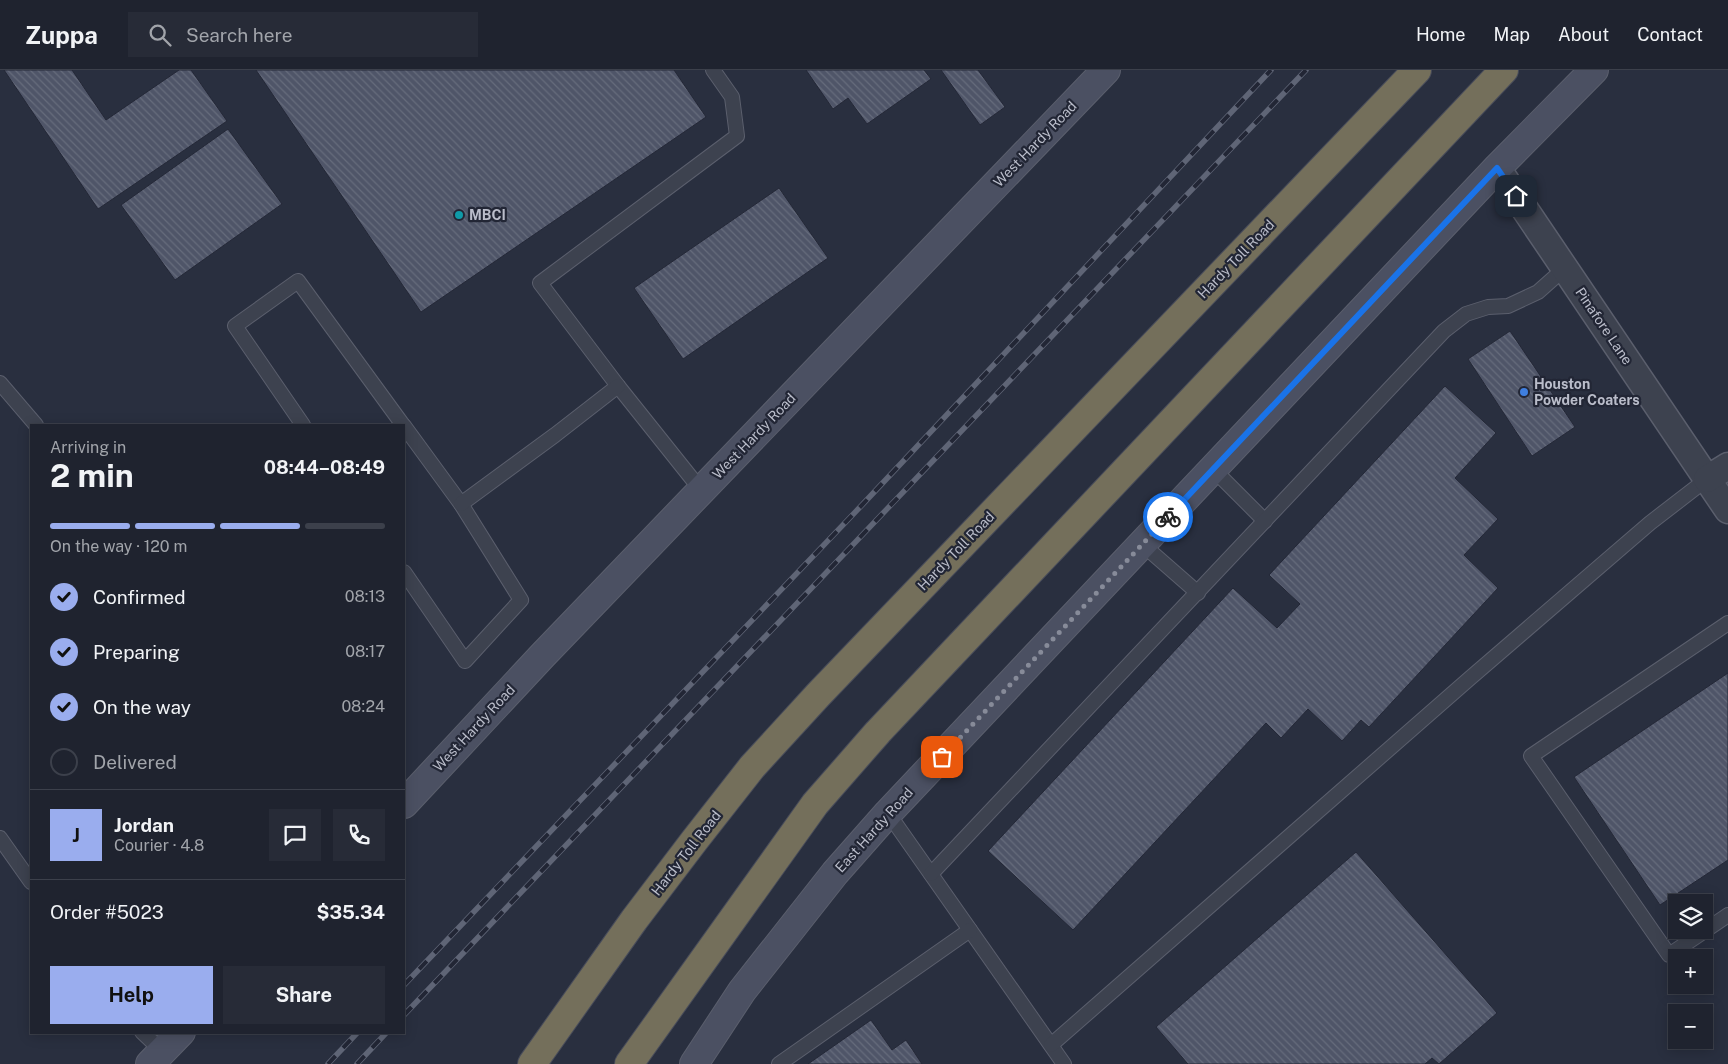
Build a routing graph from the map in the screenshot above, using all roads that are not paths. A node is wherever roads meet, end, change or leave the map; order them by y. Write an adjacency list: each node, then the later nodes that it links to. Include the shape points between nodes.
1 (713, 70): 9 (lane, via 732,98 737,136 540,283)
2 (1106, 70): 16 (main road, West Hardy Road)
3 (1417, 70): 35 (highway, Hardy Toll Road, via 752,767 634,920)
4 (1504, 70): 36 (highway, via 878,732 815,804)
5 (1594, 70): 6 (main road, East Hardy Road)
6 (1497, 168): 7 (street, Pinafore Lane); 14 (main road, East Hardy Road)
7 (1565, 268): 15 (street, Pinafore Lane); 19 (lane, via 1538,292 1508,306 1488,307 1466,314 1444,331)
8 (0, 383): 10 (lane)
9 (618, 386): 16 (lane); 17 (lane)
10 (35, 424)
11 (302, 424): 12 (lane, via 235,326 298,282)
12 (402, 424)
13 (405, 429): 17 (lane)
14 (1213, 469): 19 (lane); 20 (main road, East Hardy Road)
15 (1718, 473): 18 (street, Pinafore Lane); 33 (lane, via 1650,523)
16 (701, 490): 24 (main road, West Hardy Road)
17 (461, 504): 21 (lane, via 521,600 465,661)
18 (1728, 510)
19 (1266, 521): 22 (lane)
20 (1142, 544): 22 (lane); 25 (main road, East Hardy Road)
21 (405, 573)
22 (1198, 593): 27 (lane)
23 (1728, 623): 29 (lane, via 1531,756 1668,955)
24 (405, 803)
25 (888, 813): 27 (lane); 37 (main road, East Hardy Road, via 835,873 748,984)
26 (0, 838): 28 (lane)
27 (931, 874): 30 (lane)
28 (30, 881)
29 (1728, 915)
30 (970, 930): 33 (lane); 38 (lane)
31 (143, 1034): 34 (lane)
32 (179, 1034): 34 (main road)
33 (1051, 1045): 39 (lane)
34 (156, 1058)
35 (532, 1064)
36 (629, 1064)
37 (694, 1064)
38 (779, 1064)
39 (1064, 1064)

